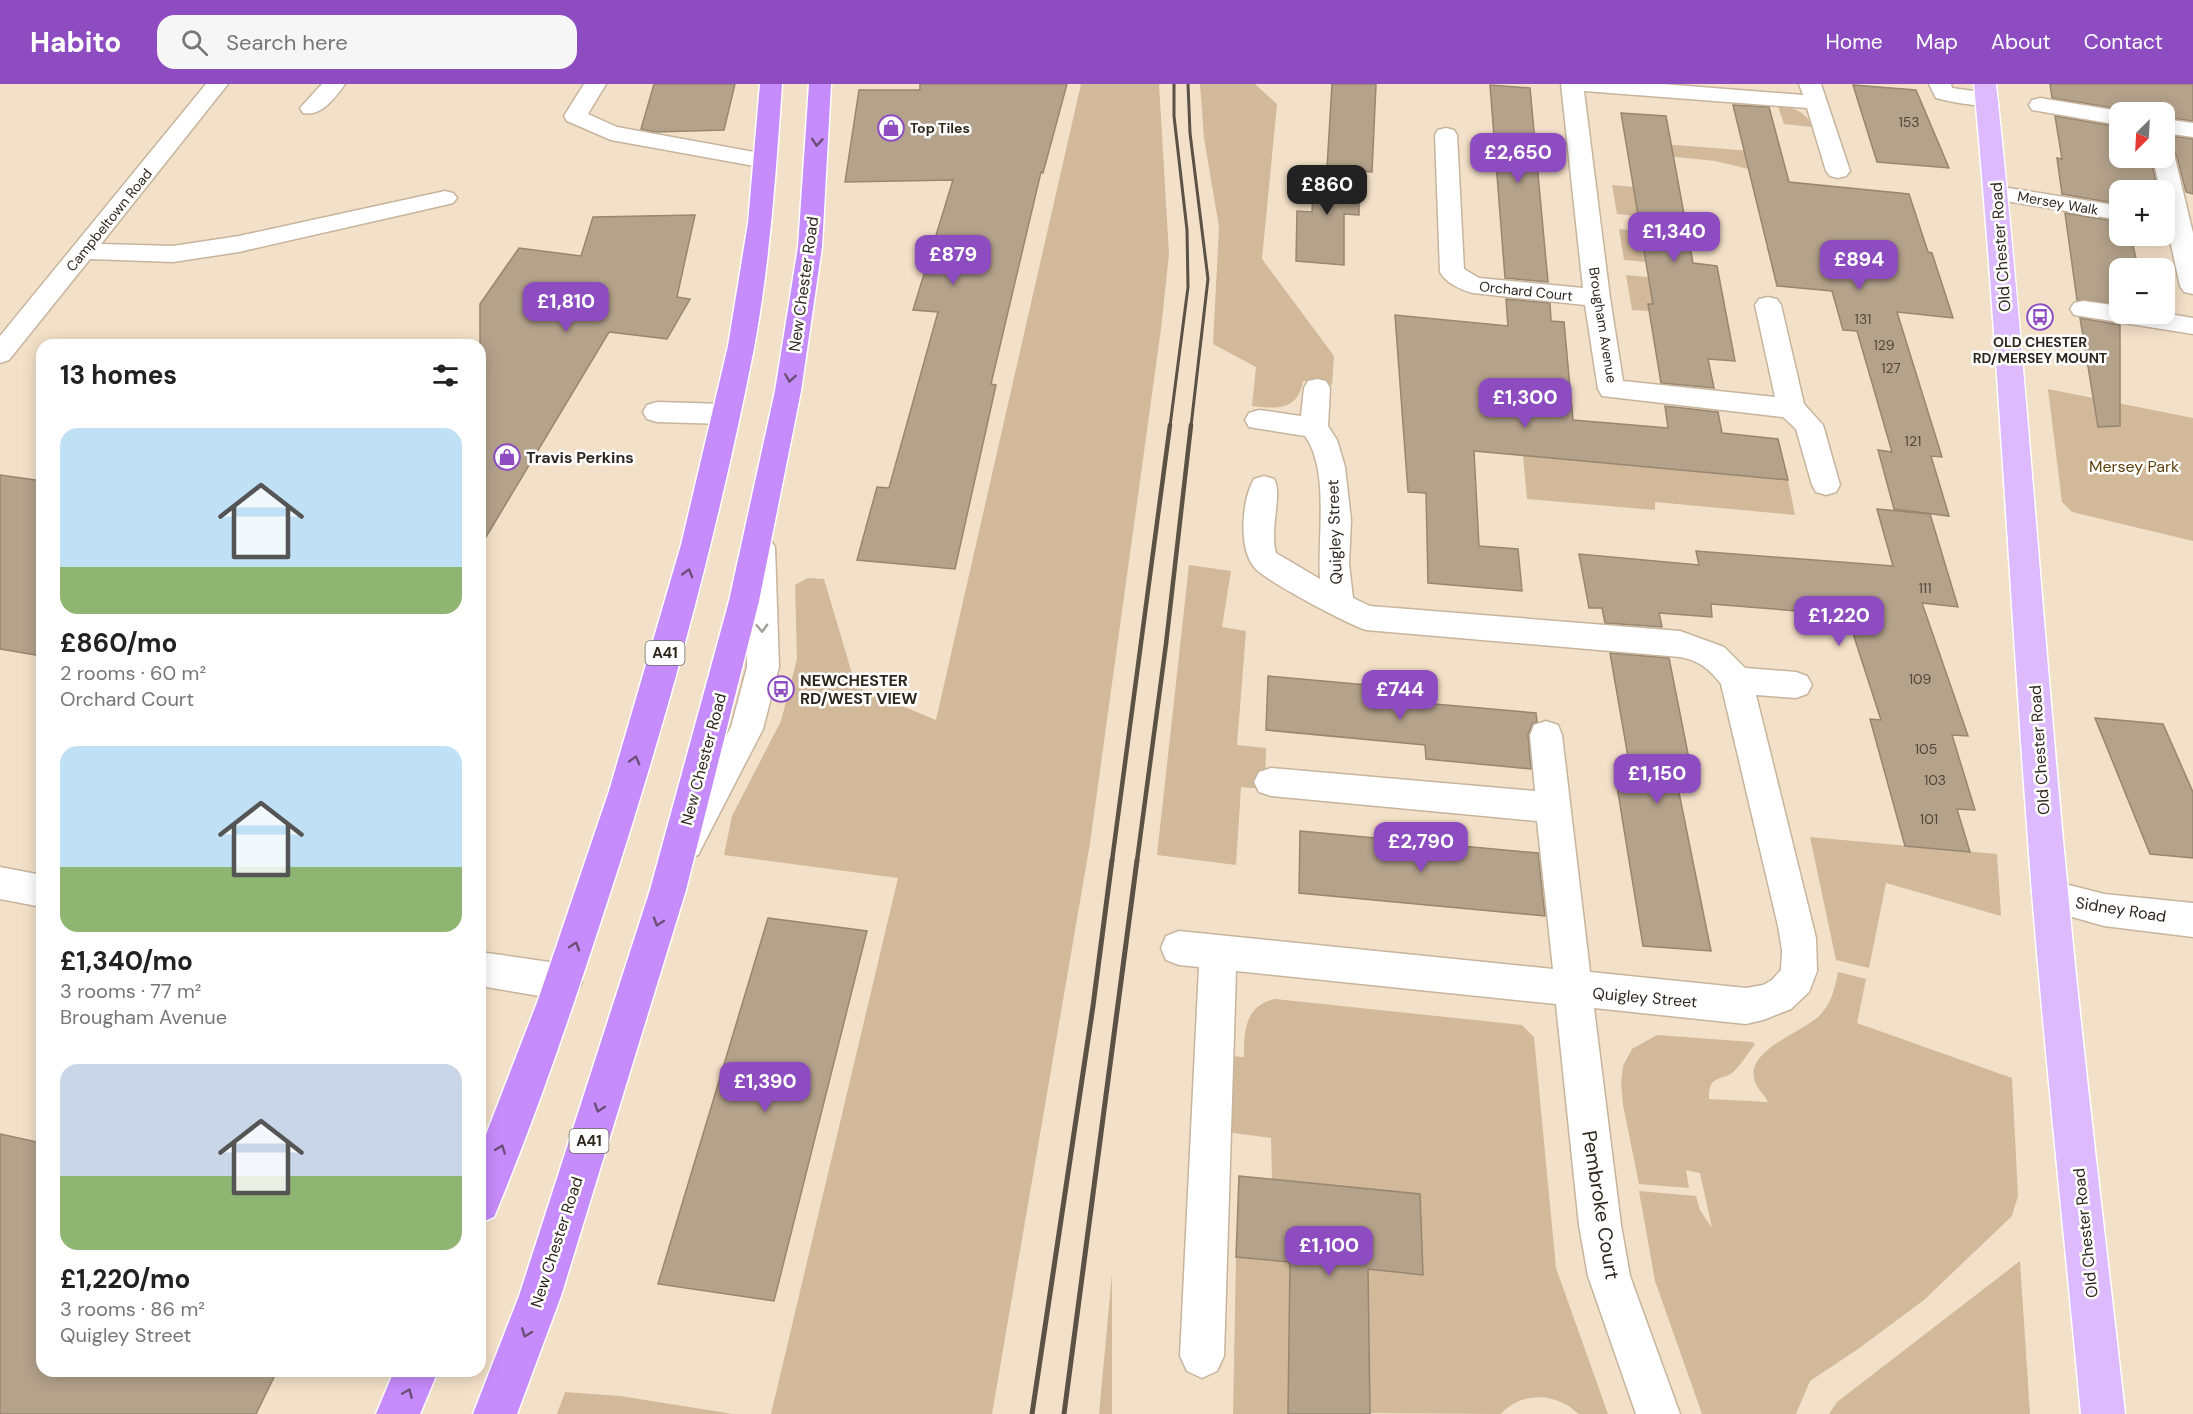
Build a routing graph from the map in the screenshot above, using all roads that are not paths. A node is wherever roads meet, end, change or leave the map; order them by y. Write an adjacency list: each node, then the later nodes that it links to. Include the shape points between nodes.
1 (217, 84): 23 (street, Campbeltown Road)
2 (334, 84): 11 (street)
3 (595, 84): 16 (street, via 575,116 611,133)
4 (771, 84): 16 (highway, A41)
5 (820, 84): 38 (highway, New Chester Road, one-way to 38, via 810,247 788,391)
6 (1574, 84): 9 (street); 25 (street, Brougham Avenue)
7 (1940, 84): 8 (street, via 1944,93)
8 (1986, 92): 19 (main road, Old Chester Road)
9 (1813, 93): 18 (street)
10 (2040, 105): 12 (street)
11 (311, 108)
12 (2109, 116)
13 (2175, 128): 14 (street)
14 (2193, 130)
15 (1446, 135): 25 (street, Orchard Court, via 1452,272 1473,285)
16 (765, 161): 33 (highway, A41, via 760,223 741,346)
17 (2166, 168): 22 (street)
18 (1838, 171)
19 (1996, 192): 21 (street, Mersey Walk); 48 (main road, Old Chester Road)
20 (445, 198): 23 (street, via 173,254)
21 (2109, 211)
22 (2179, 223): 24 (street)
23 (84, 251): 29 (street, Campbeltown Road)
24 (2193, 286)
25 (1597, 298): 31 (street, Brougham Avenue, via 1611,389)
26 (1768, 305): 31 (street)
27 (2083, 309): 28 (street)
28 (2193, 326)
29 (0, 354)
30 (1317, 388): 35 (street)
31 (1791, 408): 36 (street, via 1809,425)
32 (657, 412): 33 (street)
33 (725, 414): 53 (highway, A41, one-way to 33, via 635,757 696,545)
34 (1259, 420): 35 (street)
35 (1314, 427): 39 (street, Quigley Street, via 1323,440 1331,467 1336,520 1334,564)
36 (1826, 485)
37 (1264, 486): 39 (street, Quigley Street, via 1257,538 1265,561)
38 (759, 527): 45 (street, one-way to 45, via 763,667 747,729)
39 (1340, 605): 40 (street, Quigley Street, via 1366,618 1686,645 1720,659)
40 (1736, 680): 41 (street); 54 (street, Quigley Street, via 1799,952 1799,971 1790,990 1772,1001 1746,1006)
41 (1796, 685)
42 (1546, 735): 44 (street, Pembroke Court)
43 (1270, 782): 44 (street)
44 (1553, 808): 54 (street, Pembroke Court)
45 (675, 866): 59 (highway, New Chester Road / A41, one-way to 59, via 540,1296)
46 (0, 883): 47 (street)
47 (36, 890)
48 (2050, 896): 49 (street, Sidney Road, via 2104,910); 61 (main road, Old Chester Road)
49 (2193, 920)
50 (1179, 948): 51 (street, Quigley Street)
51 (1218, 952): 54 (street, Quigley Street); 56 (street)
52 (486, 970): 53 (street)
53 (563, 982): 55 (highway, A41, one-way to 53)
54 (1572, 990): 60 (street, Pembroke Court, via 1600,1225 1610,1276)
55 (486, 1187)
56 (1202, 1356)
57 (413, 1377): 58 (highway, one-way to 57)
58 (398, 1414)
59 (495, 1414)
60 (1658, 1414)
61 (2103, 1414)

